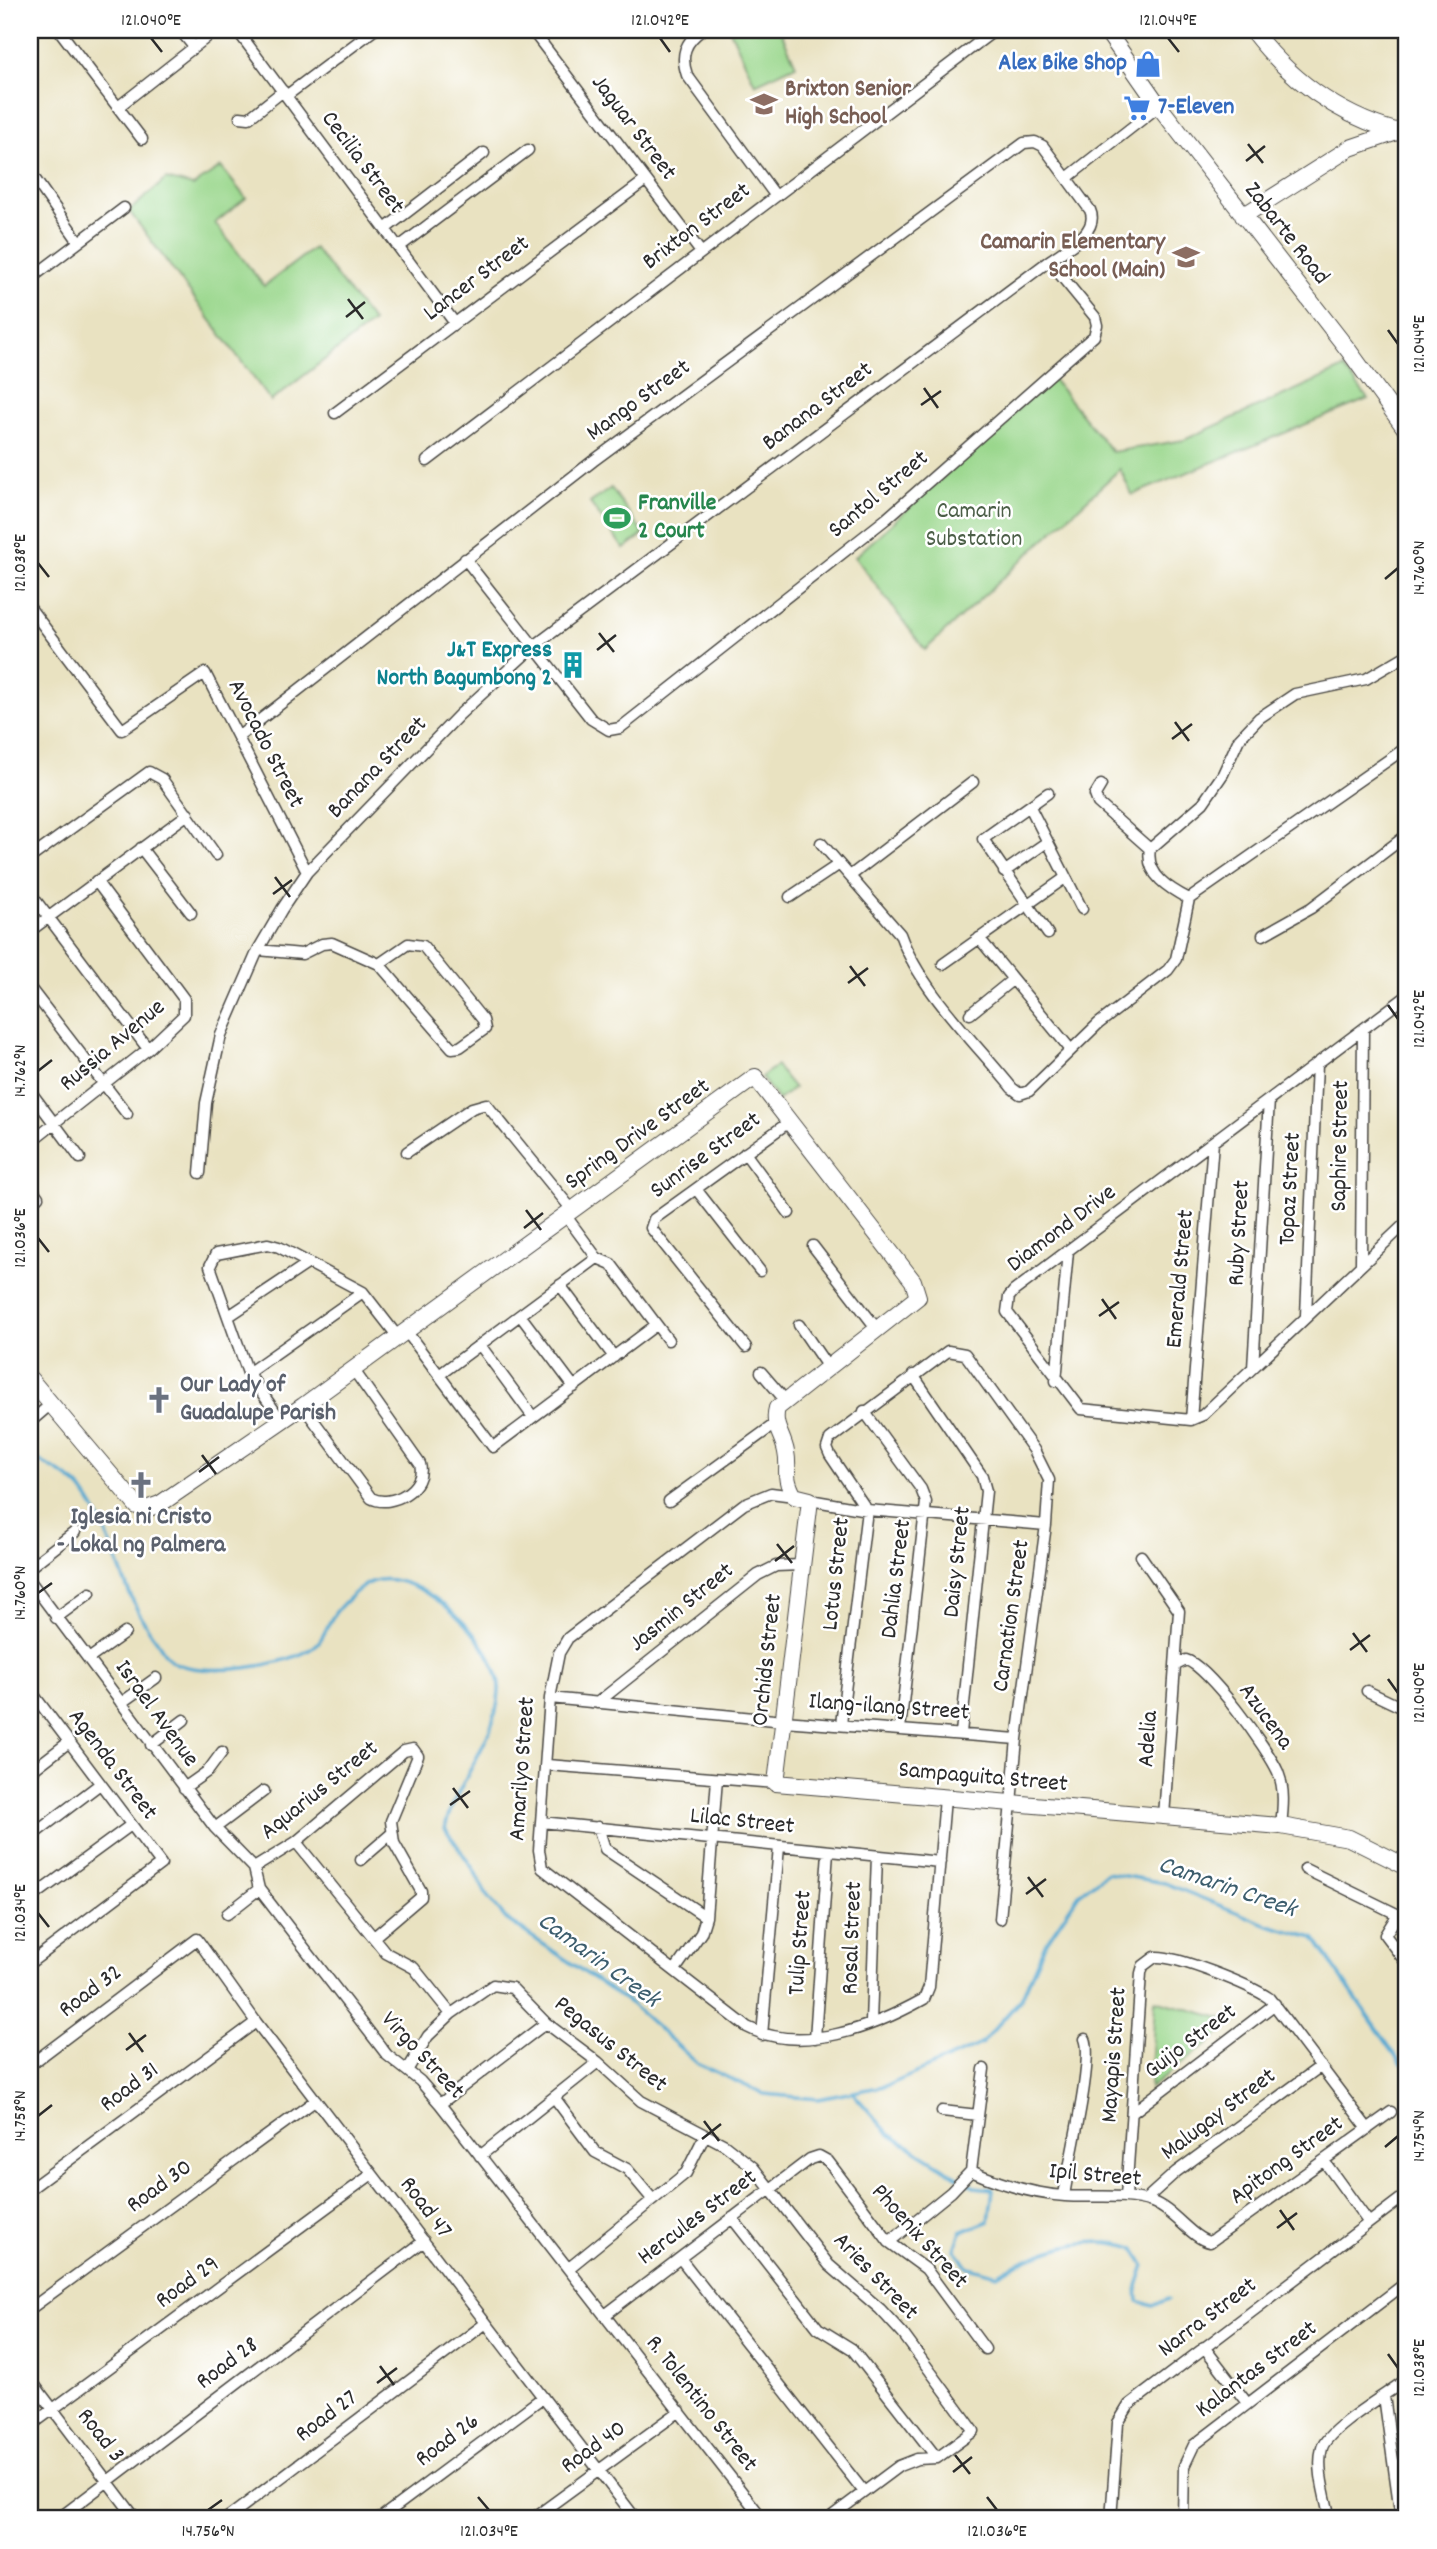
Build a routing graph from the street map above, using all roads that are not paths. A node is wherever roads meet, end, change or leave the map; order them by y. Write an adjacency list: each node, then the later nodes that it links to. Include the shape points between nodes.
1 (59, 30): 14 (street)
2 (180, 30): 11 (street)
3 (216, 30): 11 (street)
4 (237, 30): 12 (street, Cecilia Street)
5 (374, 30): 12 (street)
6 (702, 30): 25 (street, via 684,50 687,75)
7 (995, 30): 25 (street, Brixton Street)
8 (1106, 30): 13 (street, Zabarte Road)
9 (1252, 30): 16 (street, via 1310,91)
10 (536, 31): 24 (street, Jaguar Street)
11 (194, 47): 14 (street)
12 (284, 93): 15 (street, via 249,118); 28 (street, Cecilia Street)
13 (1159, 106): 23 (street); 27 (street, Zabarte Road)
14 (118, 107): 18 (street)
15 (240, 117)
16 (1367, 121): 17 (street); 19 (street)
17 (1402, 133): 19 (street)
18 (142, 139)
19 (1350, 148): 27 (street)
20 (528, 150): 30 (street)
21 (484, 153): 28 (street)
22 (30, 172): 29 (street)
23 (1066, 178): 32 (street, Banana Street, via 1090,209 1093,223); 38 (street, Mango Street, via 1040,144 1024,143)
24 (646, 180): 31 (street, Jaguar Street); 34 (street, Lancer Street)
25 (775, 195): 31 (street, Brixton Street)
26 (124, 208): 29 (street)
27 (1243, 216): 36 (street, Zabarte Road)
28 (385, 229): 30 (street, Cecilia Street)
29 (79, 242): 33 (street)
30 (399, 247): 34 (street, Cecilia Street)
31 (700, 251): 37 (street, Brixton Street)
32 (1049, 261): 40 (street, Banana Street); 40 (street, Santol Street, via 1095,317 1094,336 886,519 630,722 610,730 591,719)
33 (30, 279)
34 (454, 322): 35 (street, Lancer Street)
35 (335, 413)
36 (1407, 431)
37 (427, 461)
38 (465, 559): 40 (street); 42 (street, Mango Street)
39 (30, 608): 42 (street, Avocado Street, via 122,730 205,673)
40 (533, 647): 57 (street, Banana Street, via 459,715)
41 (1407, 655): 53 (street, via 1366,678 1295,694 1259,718 1239,739 1203,803)
42 (238, 737): 57 (street, Avocado Street)
43 (1407, 747): 64 (street)
44 (973, 782): 59 (street)
45 (1101, 785): 53 (street, via 1095,795 1098,803)
46 (1048, 793): 47 (street)
47 (1030, 807): 50 (street); 58 (street, via 983,839)
48 (188, 814): 52 (street); 54 (street); 55 (street, via 155,773 149,772)
49 (1407, 835): 71 (street, via 1311,908)
50 (1047, 842): 58 (street); 60 (street)
51 (821, 843): 56 (street)
52 (141, 848): 61 (street); 67 (street)
53 (1150, 849): 64 (street, via 1158,878)
54 (216, 855)
55 (30, 858)
56 (838, 865): 59 (street); 63 (street)
57 (307, 872): 73 (street, Banana Street)
58 (1004, 872): 65 (street)
59 (850, 876): 82 (street, via 900,934 925,982 1012,1088 1020,1094 1029,1091)
60 (1065, 878): 65 (street); 66 (street)
61 (96, 881): 68 (street); 81 (street, Russia Avenue, via 184,999 179,1022)
62 (30, 893): 68 (street)
63 (790, 898)
64 (1189, 899): 82 (street, via 1176,959 1168,970)
65 (1026, 905): 70 (street); 72 (street)
66 (1082, 909)
67 (191, 913)
68 (48, 918): 69 (street); 81 (street)
69 (30, 931)
70 (1048, 934)
71 (1263, 935)
72 (979, 939): 75 (street); 76 (street)
73 (258, 950): 74 (street, via 302,954 332,943); 95 (street, Banana Street, via 221,1035 206,1103)
74 (379, 964): 74 (street, via 408,944 423,946 483,1020 485,1029 452,1048)
75 (943, 964)
76 (1012, 980): 79 (street); 82 (street)
77 (30, 988): 84 (street)
78 (1407, 996): 80 (street, Diamond Drive)
79 (970, 1014)
80 (1363, 1029): 83 (street, Diamond Drive); 105 (street, Saphire Street)
81 (148, 1049): 84 (street, Russia Avenue)
82 (1071, 1050)
83 (1317, 1064): 86 (street, Diamond Drive); 111 (street, Topaz Street)
84 (104, 1083): 87 (street); 89 (street, Russia Avenue)
85 (30, 1091): 89 (street)
86 (1269, 1100): 91 (street, Diamond Drive); 122 (street, Ruby Street)
87 (127, 1114)
88 (789, 1122): 93 (street, Sunrise Street); 100 (street, Spring Drive Street, via 755,1077); 115 (street, Spring Drive Street, via 917,1290 913,1303)
89 (54, 1123): 90 (street, Russia Avenue); 94 (street)
90 (30, 1142)
91 (1213, 1142): 103 (street, Diamond Drive); 137 (street, Emerald Street)
92 (407, 1152): 100 (street, via 472,1108 486,1104)
93 (745, 1153): 97 (street, Sunrise Street); 99 (street)
94 (80, 1158)
95 (200, 1173)
96 (30, 1186): 98 (street)
97 (696, 1189): 107 (street); 119 (street, Sunrise Street, via 654,1219 651,1228)
98 (38, 1197)
99 (789, 1213)
100 (570, 1214): 104 (street); 116 (street, Spring Drive Street)
101 (1407, 1222): 105 (street)
102 (813, 1246): 115 (street)
103 (1068, 1251): 129 (street); 129 (street, Diamond Drive, via 1014,1291 1007,1305 1010,1319)
104 (597, 1258): 108 (street); 113 (street, via 611,1264)
105 (1361, 1263): 111 (street)
106 (307, 1264): 109 (street); 112 (street); 112 (street, via 268,1244 216,1254 210,1266)
107 (760, 1271)
108 (560, 1285): 110 (street); 120 (street)
109 (363, 1292): 116 (street); 125 (street)
110 (520, 1315): 118 (street); 130 (street)
111 (1306, 1315): 122 (street)
112 (229, 1316): 125 (street)
113 (656, 1325): 117 (street); 120 (street)
114 (799, 1325): 121 (street)
115 (877, 1329): 121 (street, Spring Drive Street)
116 (402, 1334): 123 (street, Spring Drive Street); 126 (street)
117 (668, 1340)
118 (480, 1345): 126 (street); 135 (street)
119 (746, 1347)
120 (614, 1357): 130 (street)
121 (827, 1366): 131 (street, Spring Drive Street)
122 (1253, 1368): 137 (street, via 1203,1415)
123 (353, 1369): 133 (street, Spring Drive Street); 133 (street, via 423,1474 391,1503 371,1498)
124 (761, 1372): 131 (street)
125 (248, 1373): 136 (street)
126 (439, 1375): 135 (street, via 492,1447)
127 (913, 1375): 134 (street); 144 (street, Daisy Street, via 982,1476); 145 (street, Carnation Street, via 948,1351 965,1354 1045,1467 1049,1480)
128 (30, 1379): 132 (street, Spring Drive Street)
129 (1056, 1381): 137 (street, Diamond Drive, via 1073,1403 1088,1412)
130 (574, 1387): 135 (street)
131 (785, 1400): 139 (street, via 777,1408)
132 (51, 1404): 136 (street, Spring Drive Street, via 137,1506 146,1509 186,1487); 138 (street)
133 (303, 1406): 136 (street, Spring Drive Street)
134 (864, 1412): 142 (street, Lotus Street, via 830,1439 827,1448); 143 (street, Dahlia Street, via 921,1489)
135 (533, 1417)
136 (281, 1420)
137 (1191, 1420)
138 (30, 1422)
139 (775, 1424): 140 (street, Orchids Street, via 786,1451 786,1479); 141 (street)
140 (802, 1498): 142 (street, Amarilyo Street); 148 (street, Orchids Street); 160 (street, Amarilyo Street, via 771,1493 744,1504 568,1639 559,1653)
141 (669, 1501)
142 (867, 1510): 143 (street, Amarilyo Street); 167 (street, Lotus Street)
143 (926, 1516): 144 (street, Amarilyo Street); 168 (street, Dahlia Street)
144 (984, 1520): 145 (street, Amarilyo Street); 169 (street, Daisy Street)
145 (1046, 1525): 170 (street, Carnation Street)
146 (75, 1532): 149 (street)
147 (1140, 1556): 155 (street, Adelia, via 1179,1611)
148 (801, 1565): 162 (street, Jasmin Street, via 776,1566 758,1575); 166 (street, Orchids Street)
149 (30, 1567)
150 (30, 1581): 152 (street, Israel Avenue)
151 (90, 1593): 152 (street)
152 (56, 1618): 154 (street, Israel Avenue)
153 (125, 1633): 154 (street)
154 (90, 1658): 161 (street, Israel Avenue)
155 (1176, 1665): 183 (street, Adelia); 186 (street, Azucena, via 1186,1660 1204,1669 1263,1745 1278,1773)
156 (156, 1678): 161 (street)
157 (1407, 1689): 164 (street)
158 (30, 1690): 163 (street, Agenda Street)
159 (1367, 1691): 164 (street)
160 (550, 1698): 162 (street, Ilang-ilang Street); 174 (street, Amarilyo Street)
161 (121, 1703): 172 (street, Israel Avenue)
162 (597, 1703): 166 (street, Ilang-ilang Street)
163 (34, 1704): 171 (street, Agenda Street)
164 (1403, 1708)
165 (184, 1720): 172 (street)
166 (784, 1721): 167 (street, Ilang-ilang Street); 177 (street, Orchids Street)
167 (841, 1724): 168 (street, Ilang-ilang Street)
168 (900, 1729): 169 (street, Ilang-ilang Street)
169 (961, 1733): 170 (street, Ilang-ilang Street)
170 (1017, 1739): 182 (street, Carnation Street)
171 (69, 1742): 175 (street); 178 (street, Agenda Street)
172 (151, 1745): 179 (street, Israel Avenue)
173 (222, 1752): 179 (street, via 208,1772)
174 (547, 1765): 176 (street, Sampaguita Street); 184 (street, Amarilyo Street)
175 (30, 1772)
176 (717, 1779): 177 (street, Sampaguita Street); 191 (street)
177 (776, 1783): 181 (street, Sampaguita Street)
178 (100, 1784): 185 (street, Agenda Street); 190 (street)
179 (184, 1788): 188 (street, Israel Avenue)
180 (264, 1791): 188 (street)
181 (945, 1798): 182 (street, Sampaguita Street); 197 (street, Amarilyo Street)
182 (1011, 1803): 183 (street, Sampaguita Street); 206 (street, Carnation Street)
183 (1164, 1816): 186 (street, Sampaguita Street)
184 (541, 1822): 187 (street, Lilac Street); 211 (street, Amarilyo Street, via 539,1861 547,1874)
185 (131, 1825): 202 (street); 209 (street, Agenda Street, via 160,1864)
186 (1282, 1826): 198 (street, Sampaguita Street, via 1349,1838)
187 (598, 1827): 191 (street, Lilac Street); 205 (street, via 605,1849)
188 (215, 1828): 199 (street, Israel Avenue)
189 (391, 1833): 192 (street, Aquarius Street, via 391,1821 418,1756 413,1749 404,1751); 196 (street); 207 (street, via 421,1897)
190 (30, 1836)
191 (713, 1841): 193 (street, Lilac Street); 205 (street)
192 (296, 1842): 199 (street, Aquarius Street); 207 (street)
193 (779, 1847): 194 (street, Lilac Street); 217 (street)
194 (828, 1852): 195 (street, Lilac Street); 218 (street, Tulip Street)
195 (877, 1856): 197 (street, Lilac Street); 215 (street, Rosal Street)
196 (361, 1860)
197 (940, 1862): 215 (street, Amarilyo Street, via 929,1987 924,1999)
198 (1407, 1867)
199 (254, 1868): 201 (street, Virgo Street)
200 (1306, 1869): 204 (street)
201 (260, 1889): 203 (street); 224 (street, Virgo Street, via 387,2055)
202 (30, 1899)
203 (227, 1914)
204 (1402, 1916): 210 (street, via 1385,1934)
205 (706, 1917): 211 (street, via 701,1933)
206 (1000, 1919)
207 (374, 1937): 213 (street, via 386,1953 414,1968)
208 (179, 1952): 214 (street, Road 47, via 197,1939); 221 (street, Road 32)
209 (30, 1963)
210 (1407, 1964)
211 (676, 1970): 217 (street, Amarilyo Street)
212 (1275, 2004): 222 (street, Mayapis Street); 230 (street, Guijo Street); 230 (street, Mayapis Street, via 1249,1987 1172,1958 1149,1960 1141,1973)
213 (451, 2014): 216 (street, Pegasus Street, via 493,1985 512,1987); 224 (street, via 428,2036)
214 (256, 2022): 226 (street, Road 47); 239 (street, Road 31)
215 (871, 2022): 218 (street, Amarilyo Street)
216 (546, 2023): 220 (street, Pegasus Street); 227 (street)
217 (762, 2035): 218 (street, Amarilyo Street)
218 (815, 2038)
219 (1085, 2039): 242 (street, via 1086,2070)
220 (598, 2062): 225 (street); 233 (street, Pegasus Street, via 640,2101)
221 (30, 2065)
222 (1321, 2066): 232 (street, Mayapis Street); 245 (street, Malugay Street)
223 (984, 2069): 231 (street)
224 (408, 2070): 227 (street, Virgo Street)
225 (554, 2097): 234 (street); 244 (street, via 595,2152 627,2169)
226 (316, 2100): 238 (street, Road 47); 254 (street, Road 30)
227 (440, 2104): 234 (street, Virgo Street)
228 (942, 2111): 231 (street)
229 (1391, 2112): 232 (street, Apitong Street)
230 (1132, 2113): 243 (street, Mayapis Street)
231 (978, 2115): 237 (street)
232 (1368, 2129): 236 (street, Apitong Street)
233 (704, 2137): 240 (street, Aries Street, via 740,2155); 244 (street, via 686,2173)
234 (480, 2156): 252 (street, Virgo Street)
235 (819, 2157): 240 (street, Hercules Street); 249 (street, Phoenix Street, via 828,2161)
236 (1324, 2161): 247 (street); 250 (street, Apitong Street)
237 (971, 2171): 242 (street, Ipil Street, via 1011,2186); 249 (street)
238 (372, 2174): 248 (street, Road 47); 264 (street, Road 29)
239 (30, 2189)
240 (771, 2189): 246 (street, Hercules Street); 267 (street, Aries Street, via 829,2265 903,2334 974,2431)
241 (1407, 2194): 247 (street, Narra Street)
242 (1064, 2196): 243 (street, Ipil Street)
243 (1126, 2197): 245 (street, Ipil Street)
244 (653, 2200): 252 (street)
245 (1145, 2200): 250 (street, Ipil Street, via 1166,2209)
246 (732, 2218): 251 (street, Hercules Street); 267 (street, via 818,2328 852,2349)
247 (1370, 2223): 257 (street, Narra Street)
248 (424, 2241): 256 (street, Road 47); 269 (street, Road 28)
249 (889, 2242): 258 (street, Phoenix Street, via 926,2269)
250 (1206, 2242)
251 (680, 2258): 255 (street, Hercules Street); 270 (street)
252 (569, 2268): 255 (street, Virgo Street)
253 (1407, 2282): 263 (street, Kalantas Street)
254 (30, 2309)
255 (605, 2315): 265 (street, R. Tolentino Street)
256 (486, 2323): 262 (street, Road 47); 273 (street, Road 27)
257 (1204, 2347): 263 (street); 279 (street, Narra Street, via 1134,2400 1120,2417)
258 (985, 2349)
259 (30, 2379): 264 (street, Road 3)
260 (1407, 2379): 261 (street)
261 (1384, 2396): 281 (street, via 1331,2434 1322,2446); 282 (street)
262 (543, 2397): 268 (street, Road 47); 274 (street, Road 26)
263 (1247, 2403): 280 (street, Kalantas Street, via 1187,2455)
264 (53, 2409): 266 (street, Road 29); 269 (street, Road 3)
265 (680, 2411): 268 (street, Road 40); 277 (street, R. Tolentino Street)
266 (30, 2426)
267 (937, 2458): 270 (street, via 899,2466)
268 (599, 2470): 275 (street, Road 40); 276 (street, Road 47)
269 (108, 2481): 271 (street, Road 28); 272 (street, Road 3)
270 (864, 2492): 278 (street)
271 (58, 2519)
272 (136, 2519)
273 (226, 2519)
274 (379, 2519)
275 (532, 2519)
276 (636, 2519)
277 (763, 2519)
278 (828, 2519)
279 (1111, 2519)
280 (1183, 2519)
281 (1330, 2519)
282 (1401, 2519)

